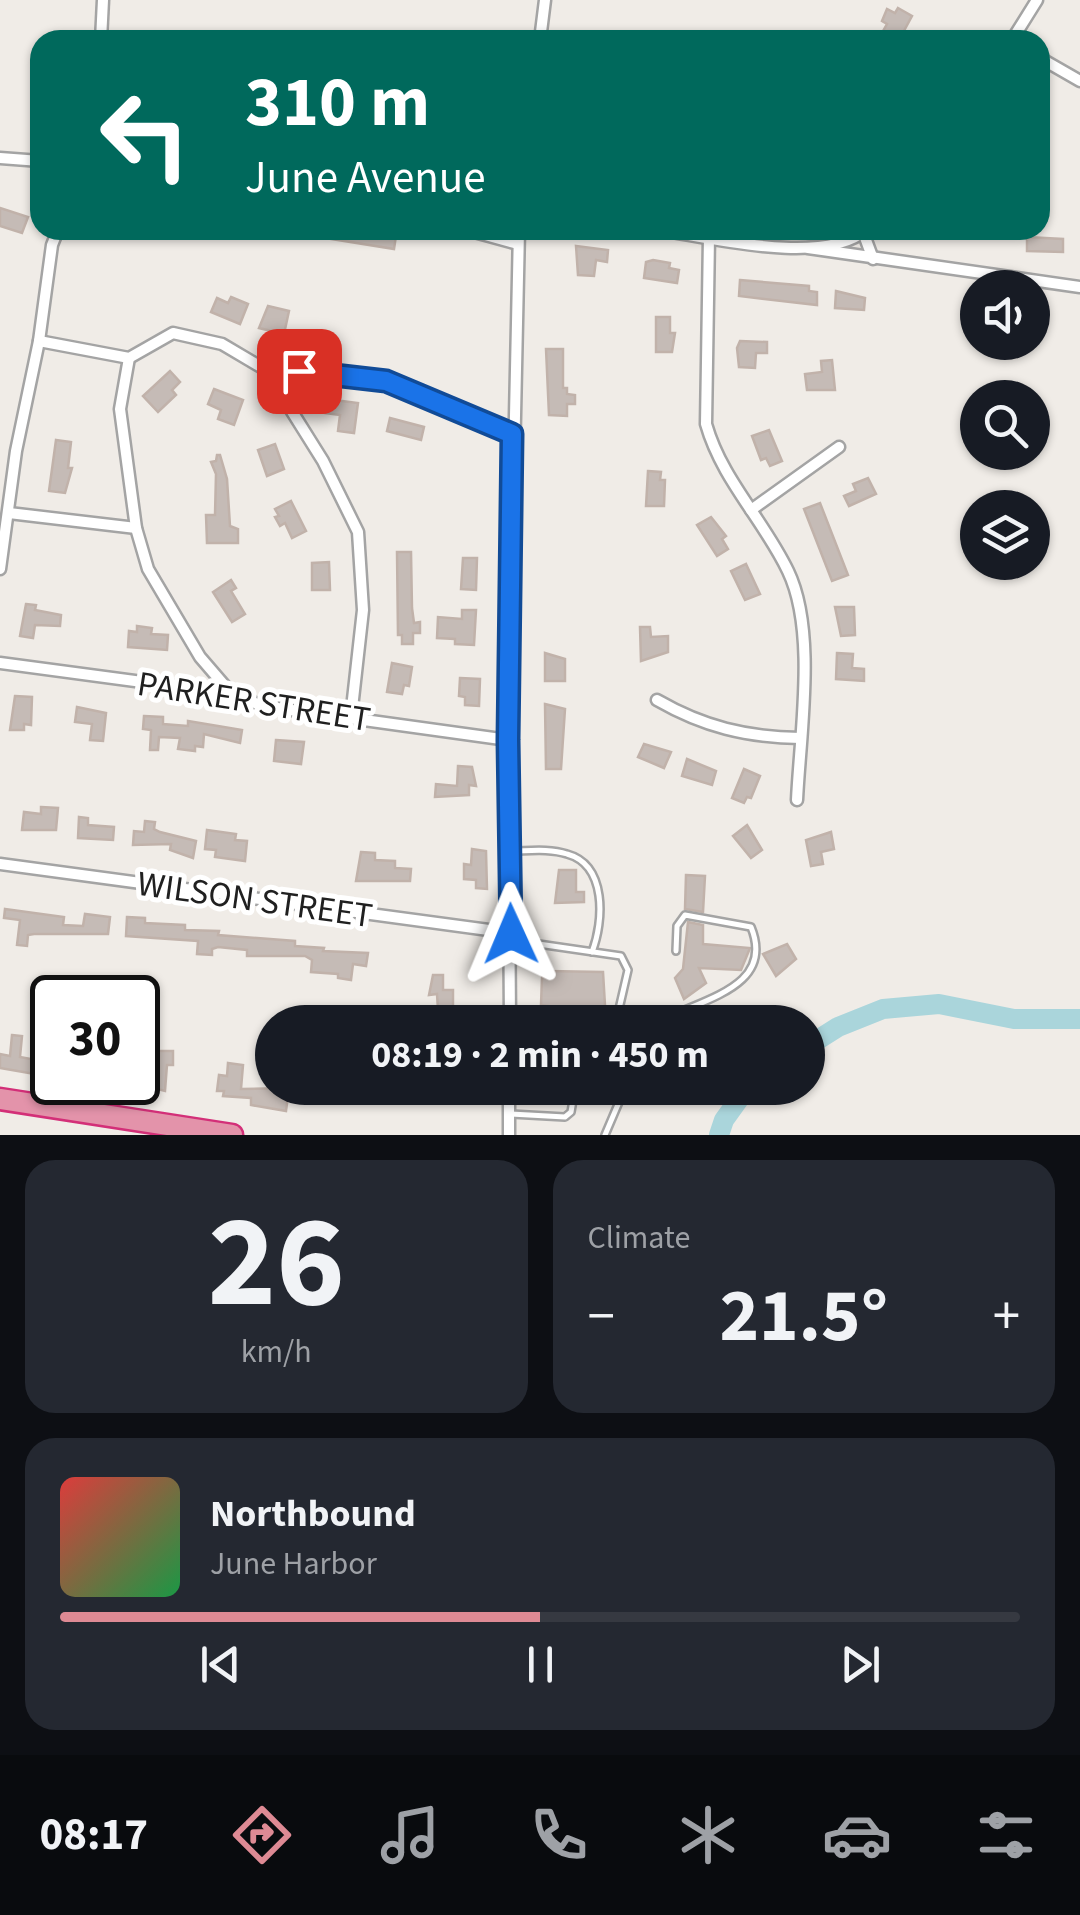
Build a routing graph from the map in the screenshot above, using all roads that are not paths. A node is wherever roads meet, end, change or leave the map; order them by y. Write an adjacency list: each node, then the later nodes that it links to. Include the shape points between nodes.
1 (104, 0): 5 (street)
2 (545, 0): 6 (street)
3 (1037, 0): 4 (street)
4 (1022, 24): 7 (street); 8 (street)
5 (102, 30)
6 (541, 30)
7 (1018, 30)
8 (1024, 30)
9 (1050, 64): 10 (street)
10 (1080, 80)
11 (0, 158): 12 (street)
12 (30, 160)
13 (54, 240): 24 (street)
14 (504, 240): 20 (street)
15 (518, 240): 20 (street)
16 (709, 240): 29 (street, via 706,424 714,452)
17 (736, 240): 21 (street)
18 (844, 240): 21 (street)
19 (868, 240): 22 (street)
20 (518, 244): 27 (street)
21 (808, 248): 22 (street)
22 (873, 258): 23 (street)
23 (1080, 287)
24 (38, 341): 25 (street); 30 (street)
25 (129, 358): 26 (street, via 173,333 222,344); 31 (street, via 120,409)
26 (266, 370): 27 (street, via 386,381); 36 (street, via 358,532 363,610)
27 (512, 434): 38 (street)
28 (839, 447): 29 (street)
29 (751, 510): 37 (street, via 790,574 800,605)
30 (9, 513): 31 (street); 32 (street)
31 (136, 528): 34 (street, via 170,610)
32 (0, 569)
33 (0, 663): 34 (street, PARKER STREET)
34 (232, 694): 36 (street, PARKER STREET, via 262,706)
35 (657, 700): 37 (street, via 738,734)
36 (351, 717): 38 (street, PARKER STREET)
37 (800, 738): 39 (street)
38 (508, 740): 40 (street)
39 (797, 800)
40 (510, 852): 42 (street); 44 (lane, via 558,852 582,862 601,900)
41 (0, 864): 42 (street, WILSON STREET)
42 (511, 937): 44 (lane); 45 (street)
43 (676, 951): 47 (lane, via 677,926 686,916 751,927 757,941 745,981)
44 (592, 952): 46 (lane, via 621,956 628,970)
45 (510, 1005)
46 (620, 1005)
47 (695, 1005)
48 (0, 1100): 53 (highway)
49 (508, 1105): 52 (street)
50 (572, 1105): 52 (lane, via 565,1117)
51 (618, 1105): 55 (lane)
52 (508, 1114): 54 (street)
53 (232, 1135)
54 (509, 1135)
55 (606, 1135)

